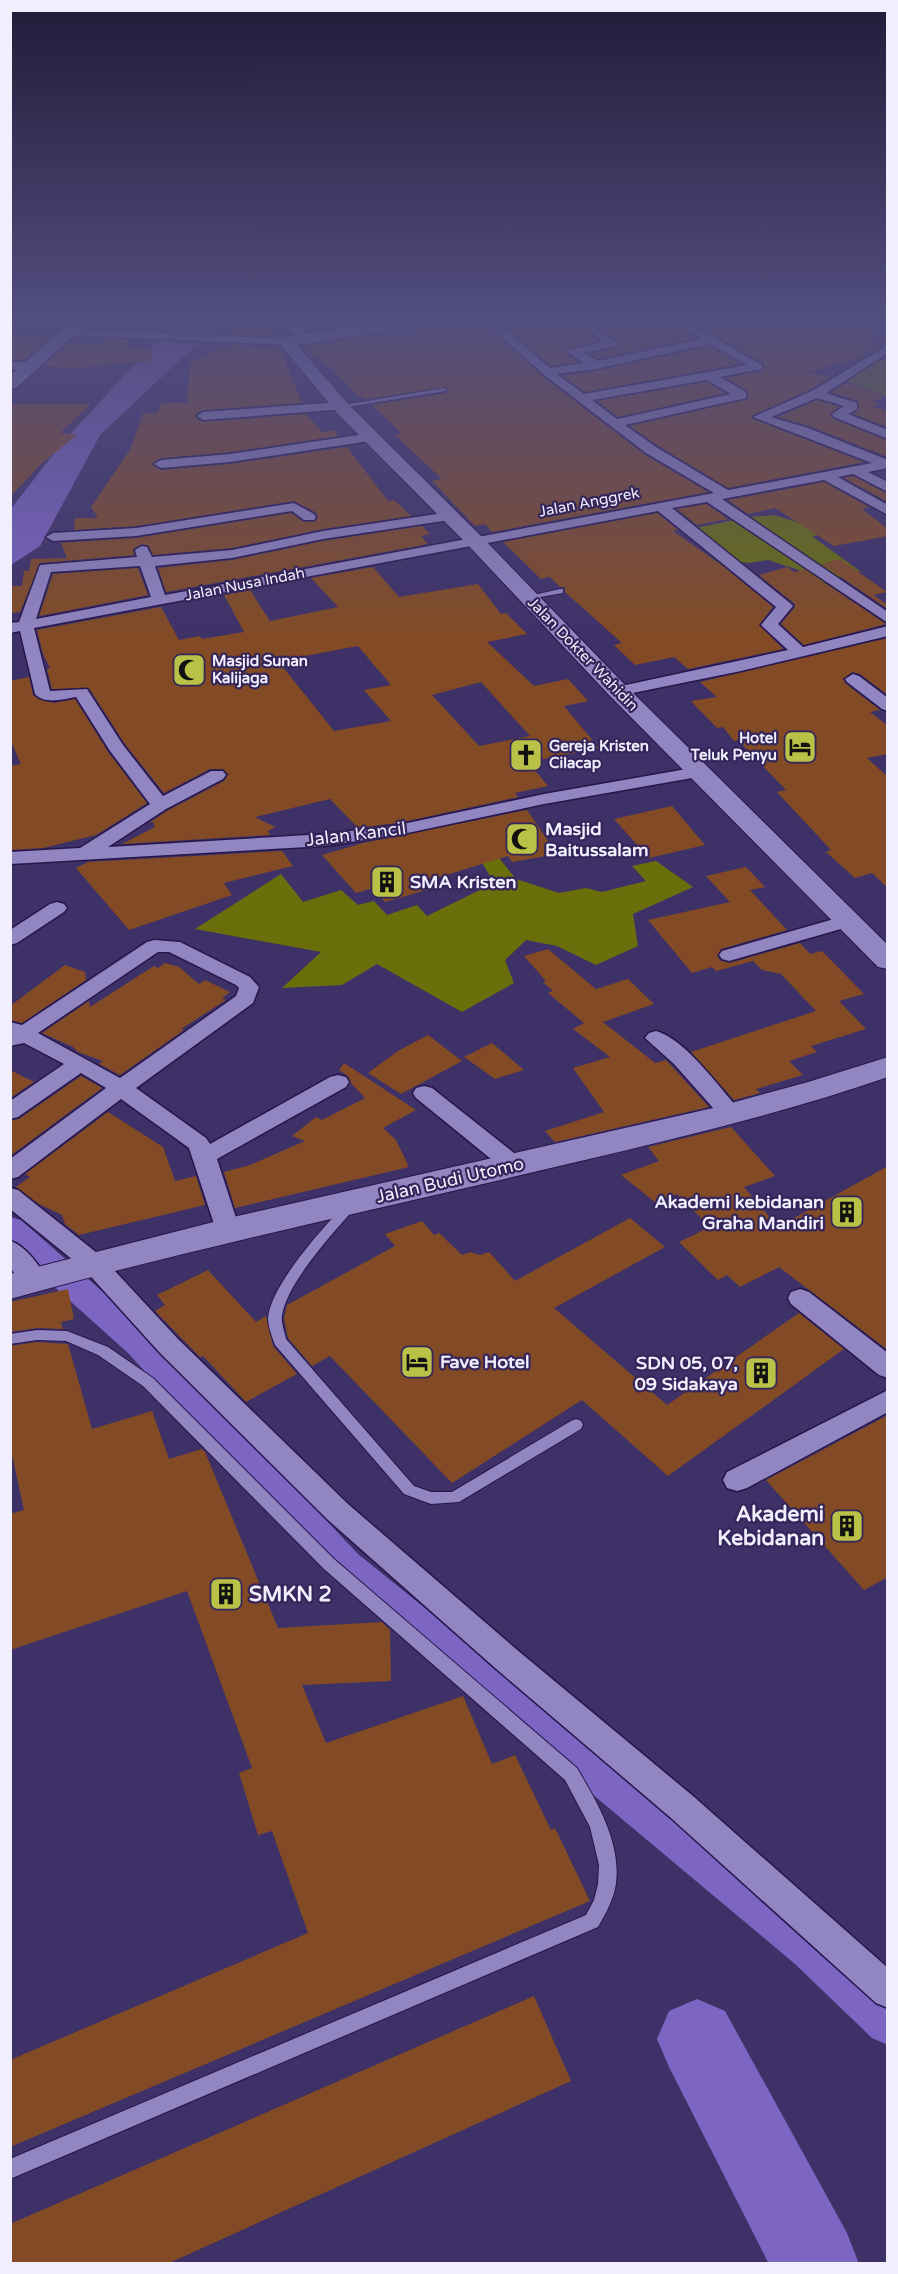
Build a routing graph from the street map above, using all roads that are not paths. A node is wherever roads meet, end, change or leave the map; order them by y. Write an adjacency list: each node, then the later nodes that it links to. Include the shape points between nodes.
1 (362, 427): 6 (street, Jalan Dokter Wahidin)
2 (620, 427): 12 (street)
3 (792, 427): 8 (street)
4 (869, 427): 5 (street)
5 (888, 435)
6 (372, 438): 7 (street); 16 (street, Jalan Dokter Wahidin)
7 (160, 464)
8 (886, 464): 9 (street, Jalan Anggrek)
9 (855, 470): 10 (street, Jalan Anggrek); 11 (street)
10 (825, 475): 12 (street, Jalan Anggrek); 15 (street)
11 (888, 488)
12 (724, 493): 13 (street, Jalan Anggrek)
13 (708, 496): 14 (street, Jalan Anggrek); 25 (street)
14 (659, 505): 20 (street, Jalan Anggrek); 28 (street, via 785,606 769,625)
15 (888, 511)
16 (450, 516): 20 (street, Jalan Dokter Wahidin); 21 (street, via 232,554)
17 (309, 518): 18 (street, via 292,507)
18 (142, 529): 19 (street); 21 (street)
19 (53, 537)
20 (474, 540): 23 (street, Jalan Dokter Wahidin); 24 (street, Jalan Nusa Indah)
21 (146, 561): 24 (street); 26 (street, via 45,568)
22 (560, 591): 23 (lane)
23 (528, 597): 30 (street, Jalan Dokter Wahidin)
24 (160, 601): 26 (street, Jalan Nusa Indah)
25 (888, 619)
26 (22, 629): 34 (street, via 43,694 82,693)
27 (888, 631): 28 (street)
28 (800, 652): 30 (street)
29 (853, 679): 31 (street)
30 (618, 691): 32 (street, Jalan Dokter Wahidin)
31 (888, 706)
32 (698, 772): 35 (street, Jalan Kancil, via 372,834 325,840); 38 (street, Jalan Dokter Wahidin)
33 (217, 775): 34 (street)
34 (160, 805): 35 (street)
35 (86, 852): 36 (street, Jalan Kancil)
36 (10, 858)
37 (57, 908): 39 (street)
38 (848, 921): 40 (street); 41 (street, Jalan Dokter Wahidin)
39 (10, 939)
40 (729, 955)
41 (888, 961)
42 (15, 1035): 44 (street); 47 (street, via 154,946 173,946 249,987 246,999)
43 (656, 1038): 50 (street, via 682,1059)
44 (80, 1063): 47 (street); 49 (street)
45 (888, 1066): 50 (street, Jalan Budi Utomo)
46 (338, 1082): 51 (street)
47 (121, 1088): 51 (street, via 198,1143); 53 (street)
48 (424, 1093): 52 (street)
49 (10, 1112)
50 (730, 1113): 52 (street, Jalan Budi Utomo)
51 (205, 1156): 56 (street)
52 (515, 1166): 55 (street, Jalan Budi Utomo)
53 (10, 1171)
54 (10, 1196): 58 (street)
55 (354, 1202): 56 (street, Jalan Budi Utomo); 64 (lane, via 313,1248 284,1294 275,1317 280,1341 409,1490 431,1498 454,1498)
56 (228, 1230): 58 (street, Jalan Budi Utomo)
57 (10, 1249): 59 (street)
58 (86, 1265): 59 (street, Jalan Budi Utomo); 66 (street, via 338,1512 682,1807)
59 (30, 1281)
60 (800, 1298): 62 (street)
61 (10, 1340): 67 (lane, via 37,1335 67,1336 103,1351 148,1382 329,1564 571,1774 592,1809 609,1874 606,1895 592,1921)
62 (888, 1368)
63 (888, 1400): 65 (street)
64 (576, 1425)
65 (737, 1480)
66 (888, 1991)
67 (10, 2169)

